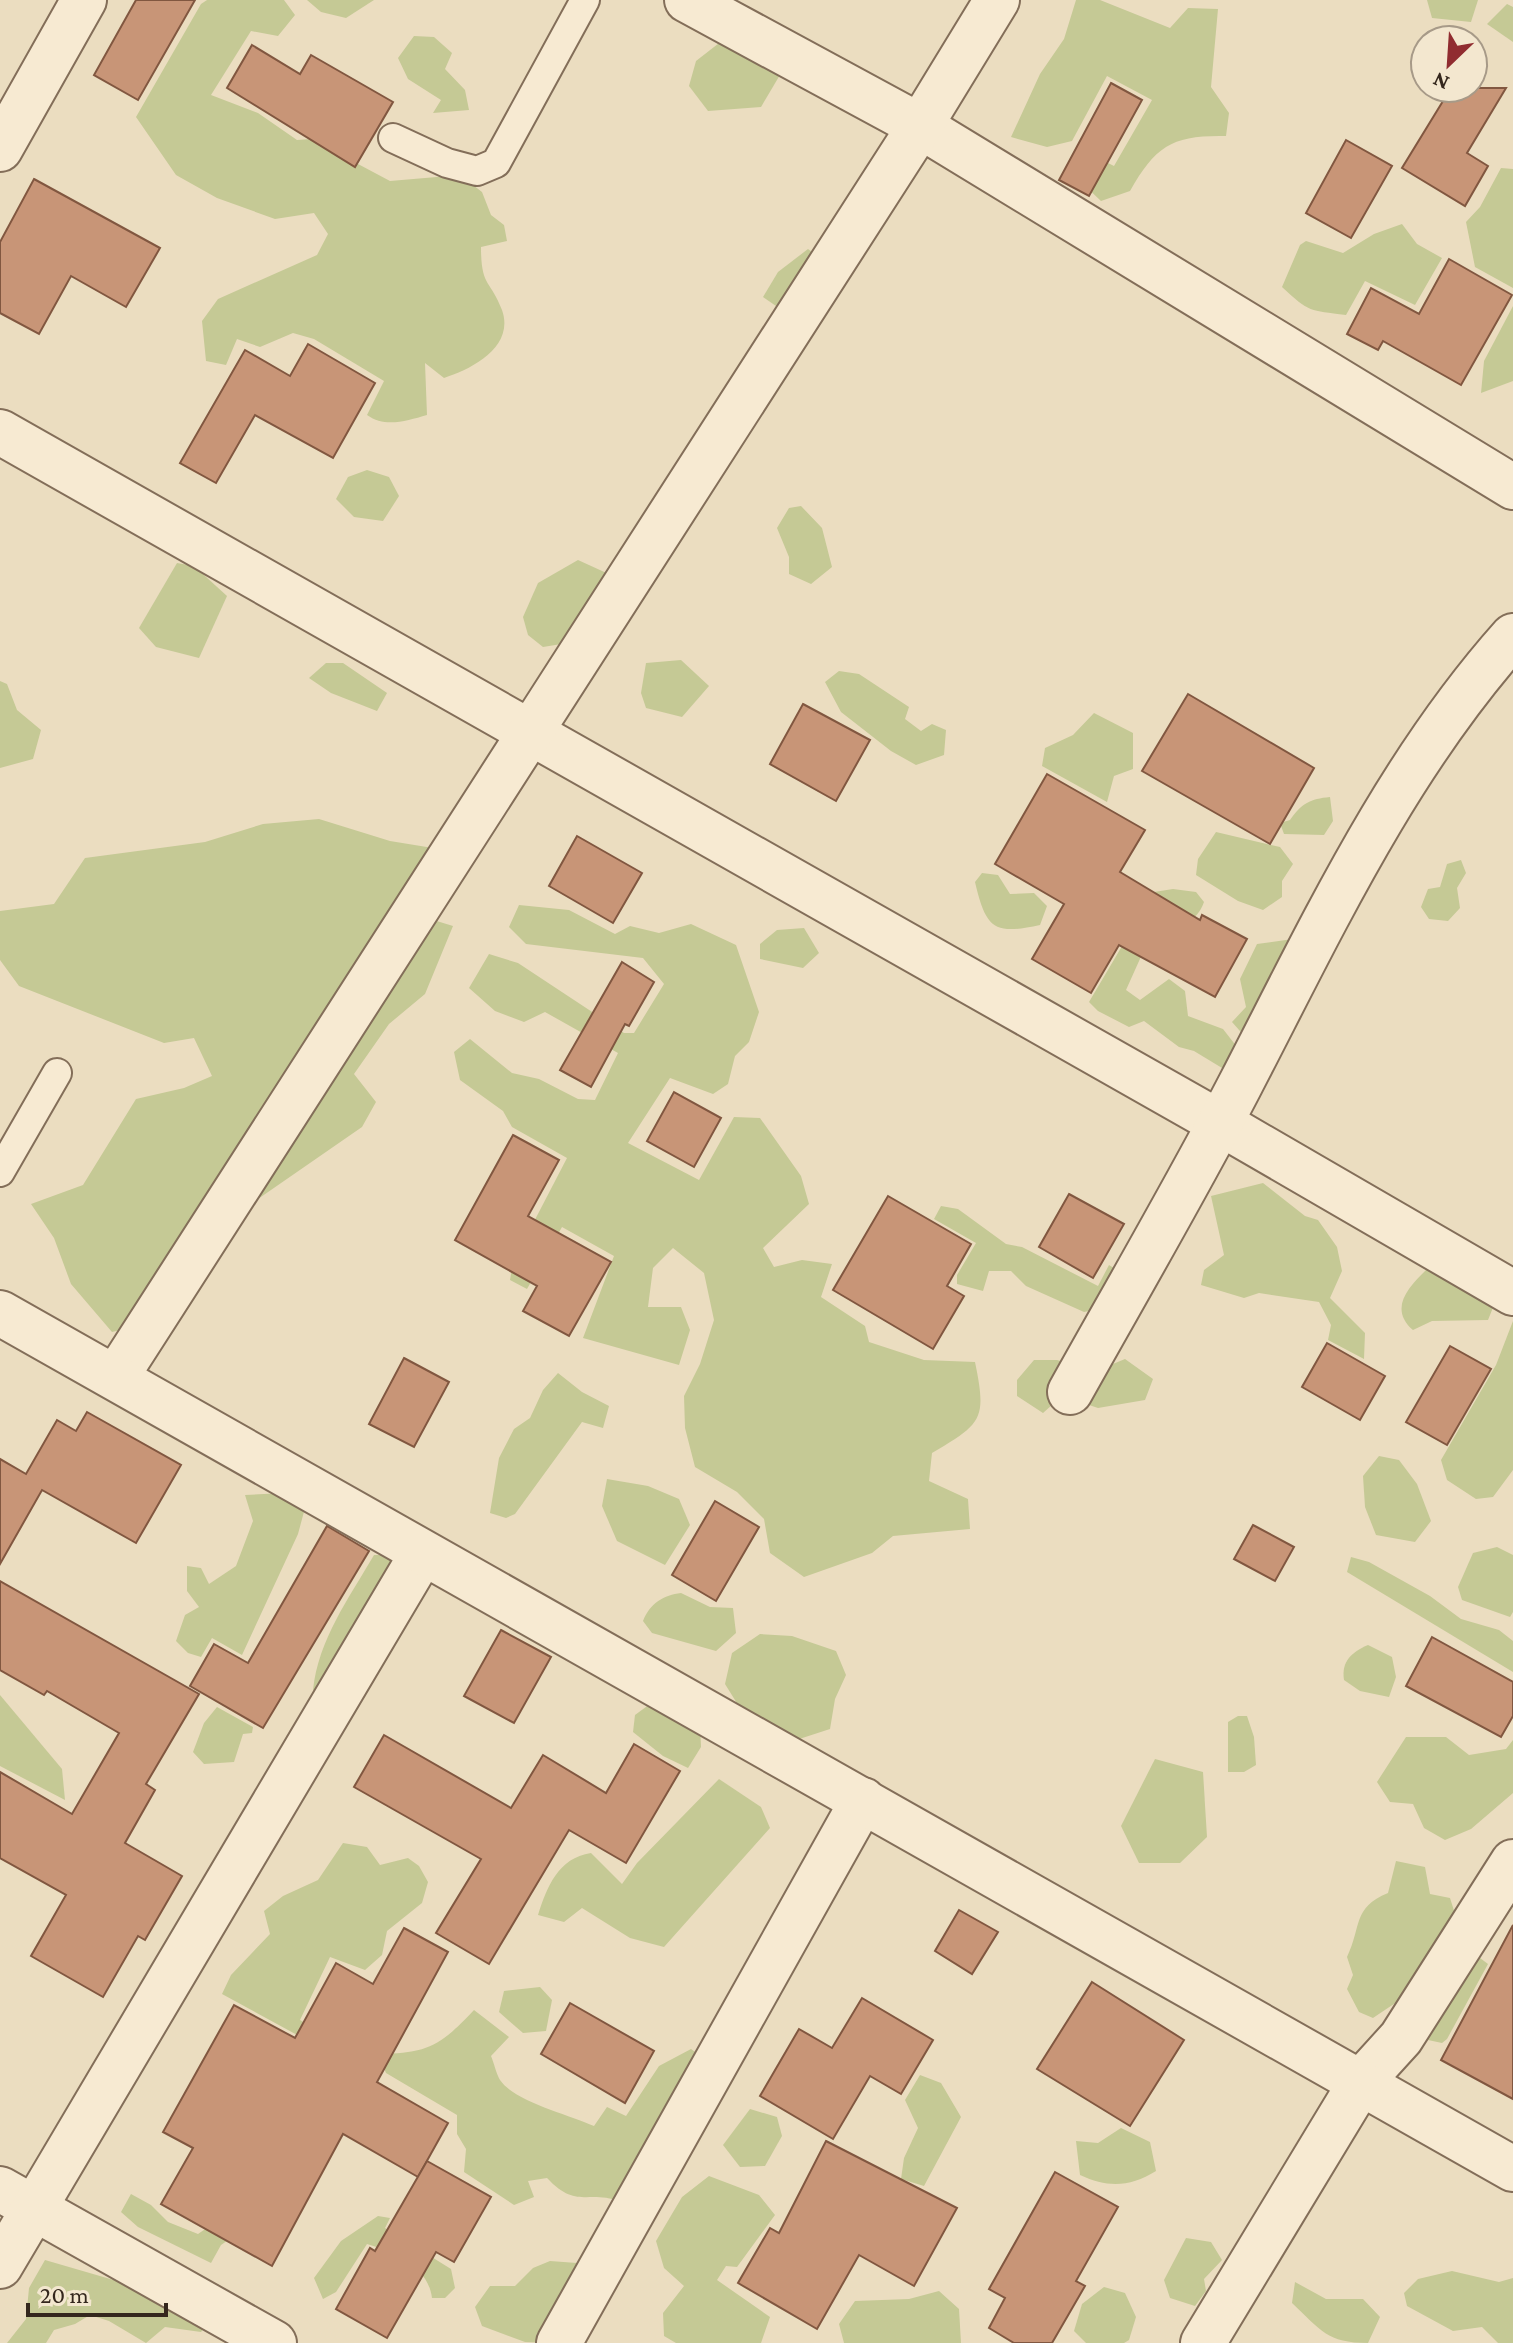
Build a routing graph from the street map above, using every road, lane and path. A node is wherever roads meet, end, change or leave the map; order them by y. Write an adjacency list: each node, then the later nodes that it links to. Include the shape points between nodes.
1 (84, 0): 7 (street)
2 (585, 0): 6 (lane, via 496,163 477,171)
3 (687, 0): 5 (street)
4 (997, 0): 5 (street)
5 (920, 126): 9 (street); 11 (street)
6 (393, 138)
7 (0, 149)
8 (0, 432): 11 (street)
9 (1513, 487)
10 (1513, 636): 13 (street, via 1434,734 1360,852)
11 (530, 733): 13 (street); 17 (street)
12 (57, 1073): 14 (lane)
13 (1220, 1123): 15 (street); 18 (street)
14 (0, 1172)
15 (1513, 1293)
16 (0, 1313): 17 (street)
17 (116, 1377): 19 (street)
18 (1070, 1392)
19 (422, 1554): 20 (street); 24 (street)
20 (863, 1800): 22 (street); 27 (street)
21 (1513, 1862): 22 (street, via 1401,2038)
22 (1361, 2082): 23 (street); 28 (street)
23 (1513, 2169)
24 (16, 2198): 25 (street); 26 (street)
25 (0, 2266)
26 (274, 2343)
27 (559, 2343)
28 (1203, 2343)

